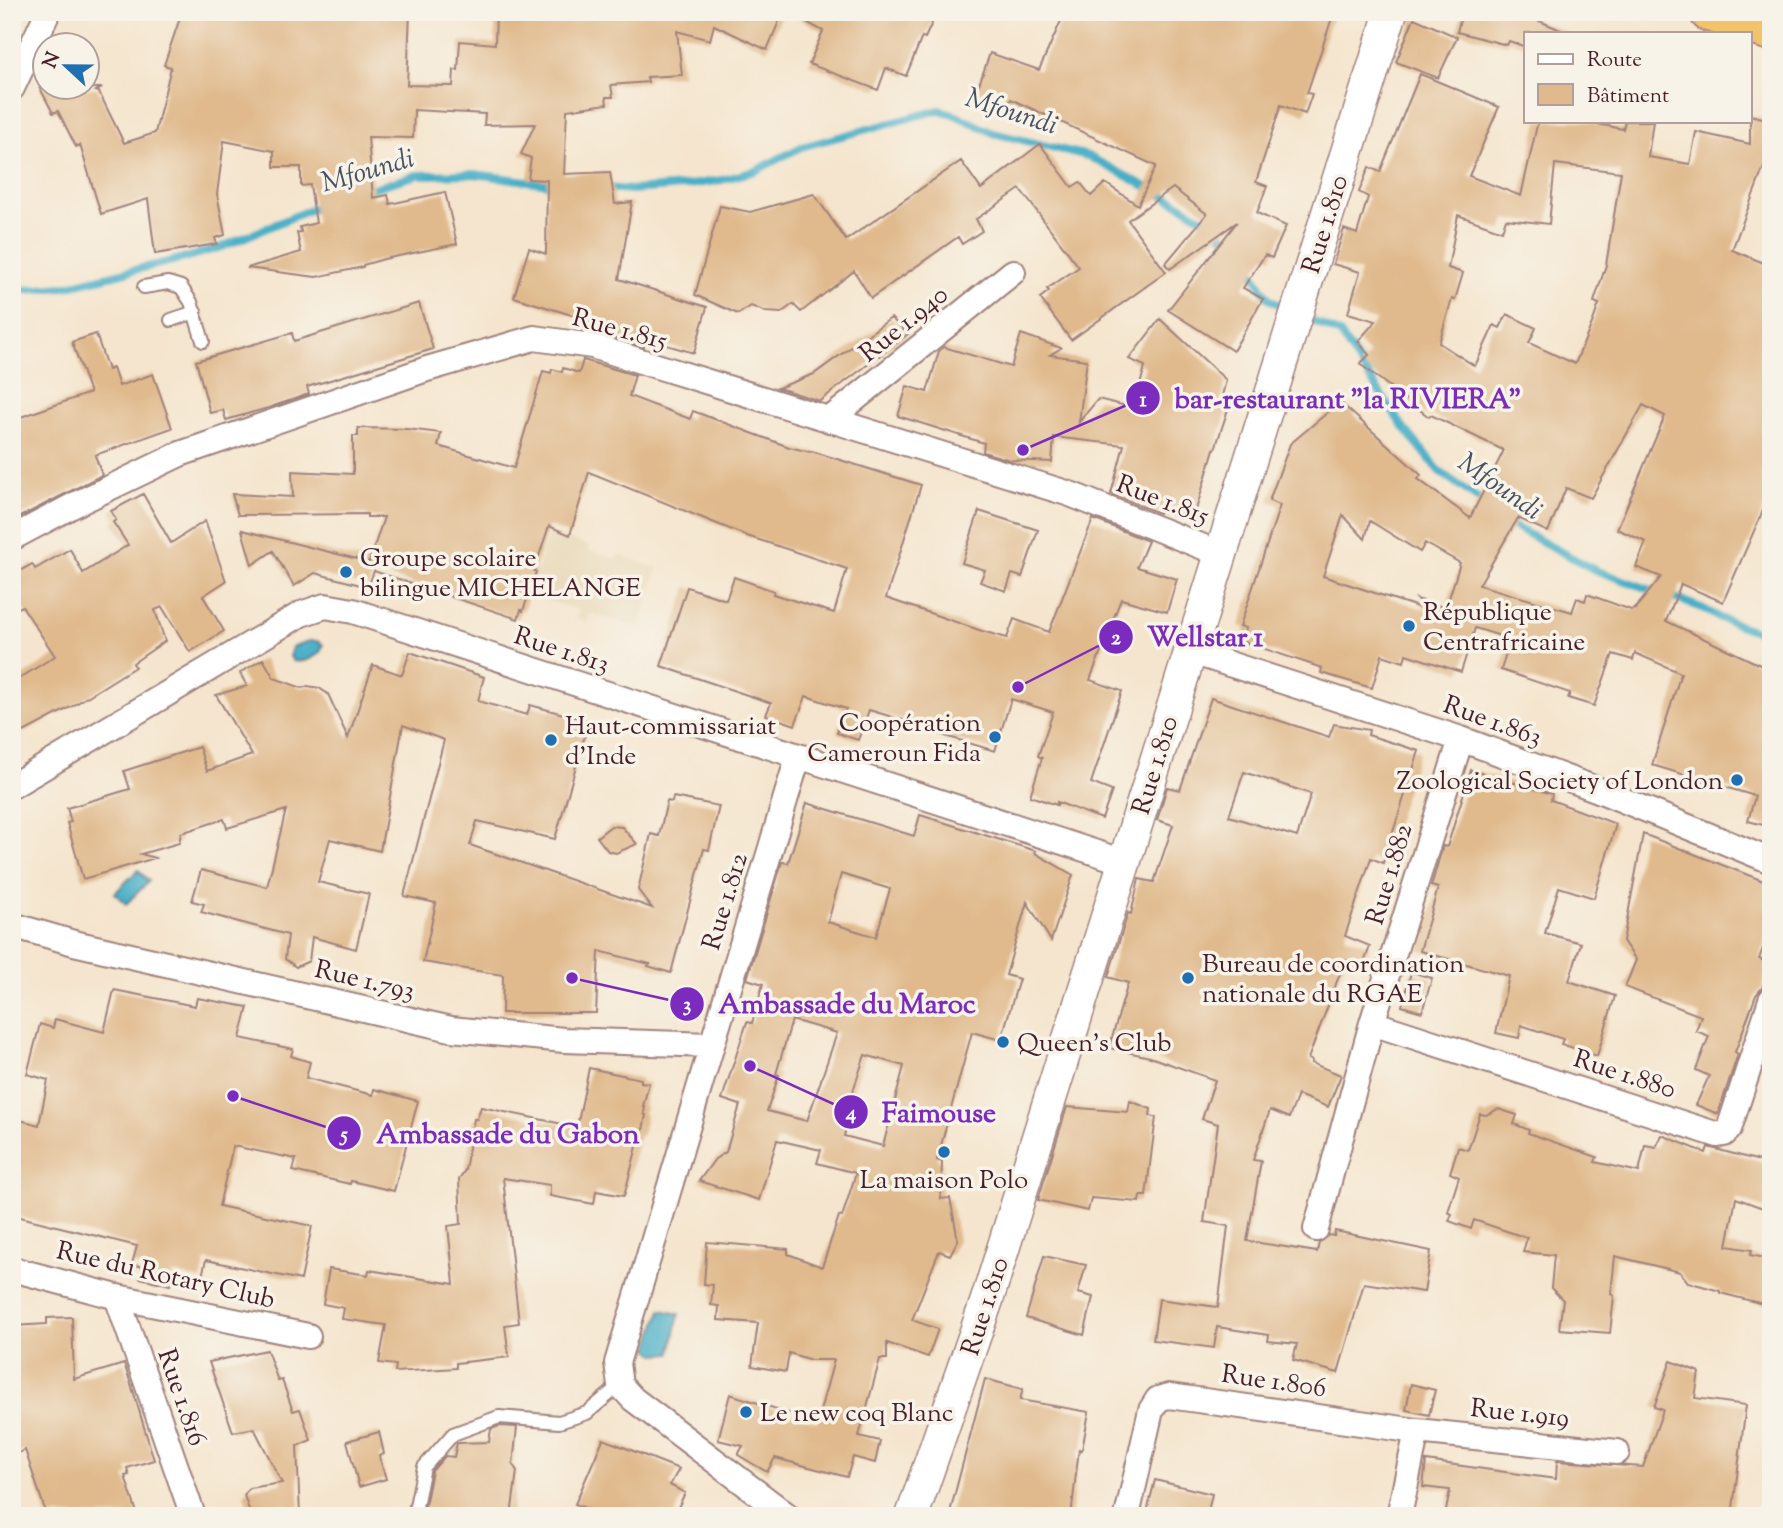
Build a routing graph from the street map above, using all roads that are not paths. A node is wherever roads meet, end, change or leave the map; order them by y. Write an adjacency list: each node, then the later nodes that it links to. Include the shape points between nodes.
1 (48, 12): 5 (street)
2 (1391, 12): 13 (street, Rue 1.810)
3 (1709, 12): 4 (highway)
4 (1771, 31)
5 (12, 88)
6 (1013, 272): 11 (street, Rue 1.940)
7 (144, 287): 8 (lane, via 176,284)
8 (195, 312): 9 (lane); 10 (lane)
9 (171, 320)
10 (203, 341)
11 (830, 420): 12 (street, Rue 1.815, via 592,346 534,338 427,369 180,454); 13 (street, Rue 1.815, via 1070,495)
12 (12, 538)
13 (1221, 554): 14 (street, Rue 1.810)
14 (1189, 651): 15 (street, Rue 1.863); 19 (street, Rue 1.810)
15 (1461, 739): 18 (street, Rue 1.863); 22 (street, Rue 1.882)
16 (799, 757): 17 (street, Rue 1.813, via 353,611 325,606 301,614); 19 (street, Rue 1.813); 23 (street, Rue 1.812)
17 (12, 786)
18 (1771, 861)
19 (1124, 862): 34 (street, Rue 1.810, via 987,1300)
20 (12, 925): 23 (street, Rue 1.793, via 451,1029 564,1040)
21 (1771, 1000): 22 (street, Rue 1.880, via 1729,1129 1718,1135)
22 (1372, 1023): 24 (street, Rue 1.882)
23 (711, 1045): 28 (street, Rue 1.812, via 617,1363)
24 (1316, 1229)
25 (12, 1269): 26 (street, Rue du Rotary Club)
26 (117, 1297): 27 (street, Rue du Rotary Club); 31 (street, Rue 1.816)
27 (308, 1336)
28 (620, 1385): 32 (lane, via 587,1413 559,1422 499,1417 453,1434 424,1467); 33 (street)
29 (1417, 1431): 30 (street, Rue 1.919); 35 (street, Rue 1.806, via 1168,1396 1158,1399 1151,1410); 36 (street)
30 (1617, 1452)
31 (193, 1516)
32 (414, 1516)
33 (788, 1516)
34 (912, 1516)
35 (1127, 1516)
36 (1399, 1516)

